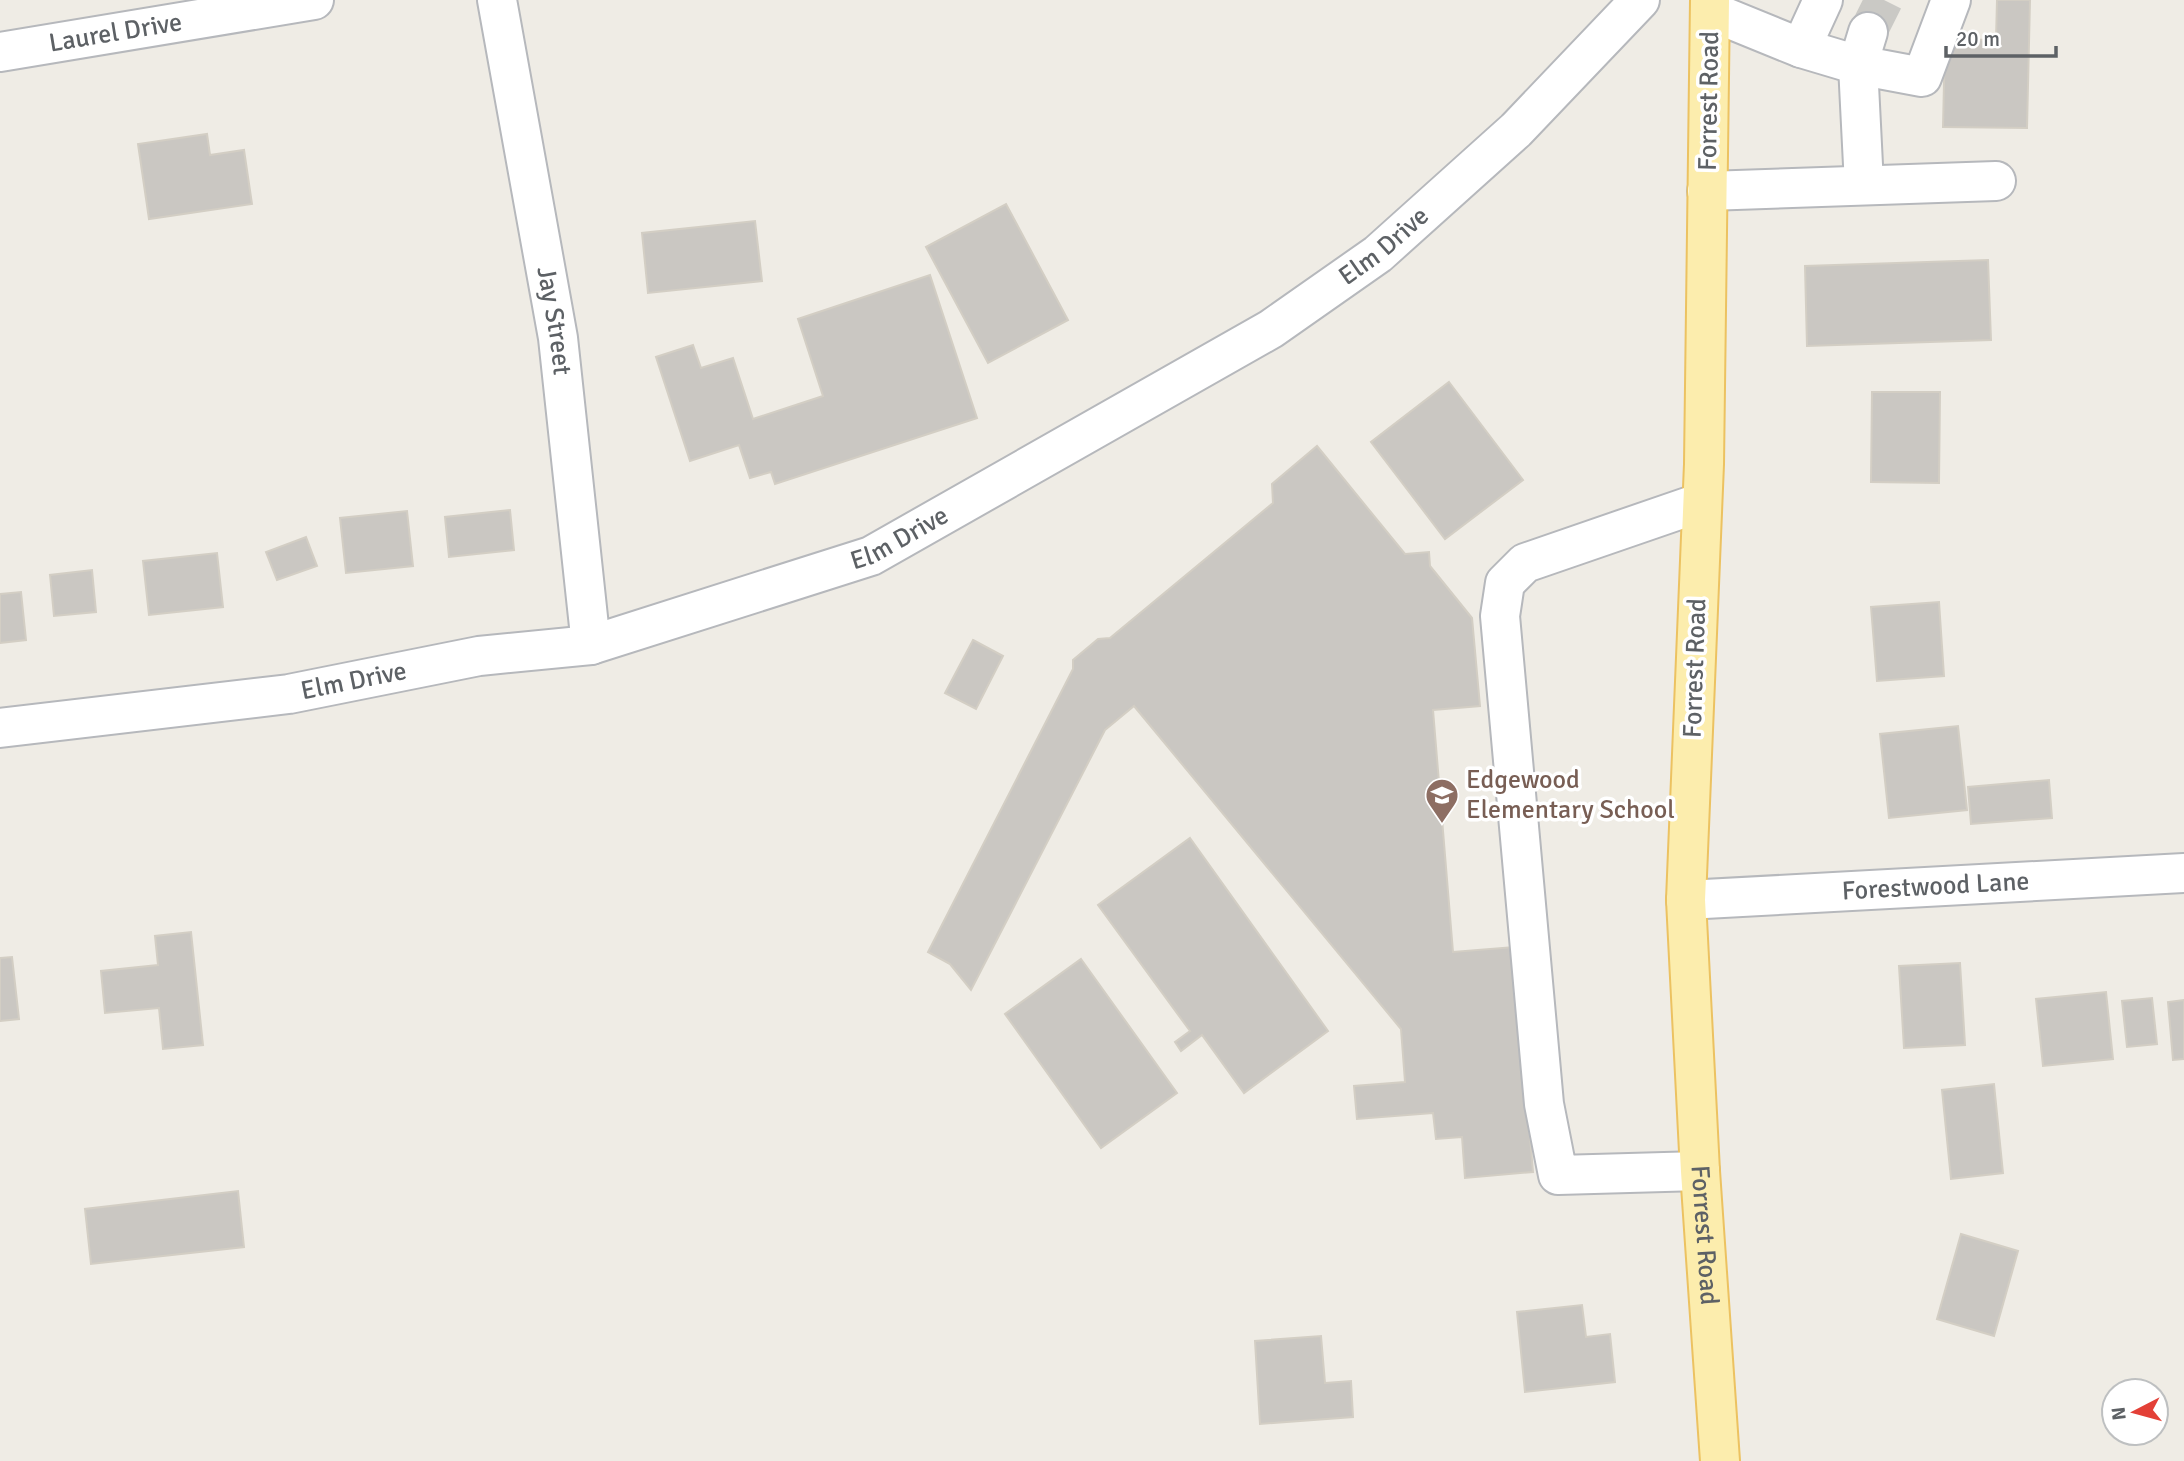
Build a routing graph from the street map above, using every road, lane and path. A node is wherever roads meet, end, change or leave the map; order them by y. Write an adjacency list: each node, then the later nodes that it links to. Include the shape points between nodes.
1 (314, 0): 9 (street, Laurel Drive)
2 (496, 0): 14 (street, Jay Street, via 558,338)
3 (1640, 0): 14 (street, Elm Drive, via 1516,130 1378,254 1271,329 871,556)
4 (1823, 0): 7 (street)
5 (1951, 0): 8 (street, via 1922,77)
6 (1710, 6): 7 (street); 12 (main road, Forrest Road)
7 (1801, 48): 8 (street)
8 (1863, 48): 11 (street)
9 (0, 52)
10 (1996, 181): 11 (street)
11 (1864, 186): 12 (street)
12 (1707, 191): 13 (main road, Forrest Road)
13 (1702, 502): 17 (main road, Forrest Road); 18 (street, via 1525,563 1505,583 1500,616 1544,1104 1558,1175)
14 (590, 645): 15 (street, Elm Drive, via 479,656 289,694)
15 (0, 728)
16 (2184, 873): 17 (street, Forestwood Lane)
17 (1686, 900): 18 (main road, Forrest Road)
18 (1700, 1171): 19 (main road, Forrest Road)
19 (1720, 1461)

